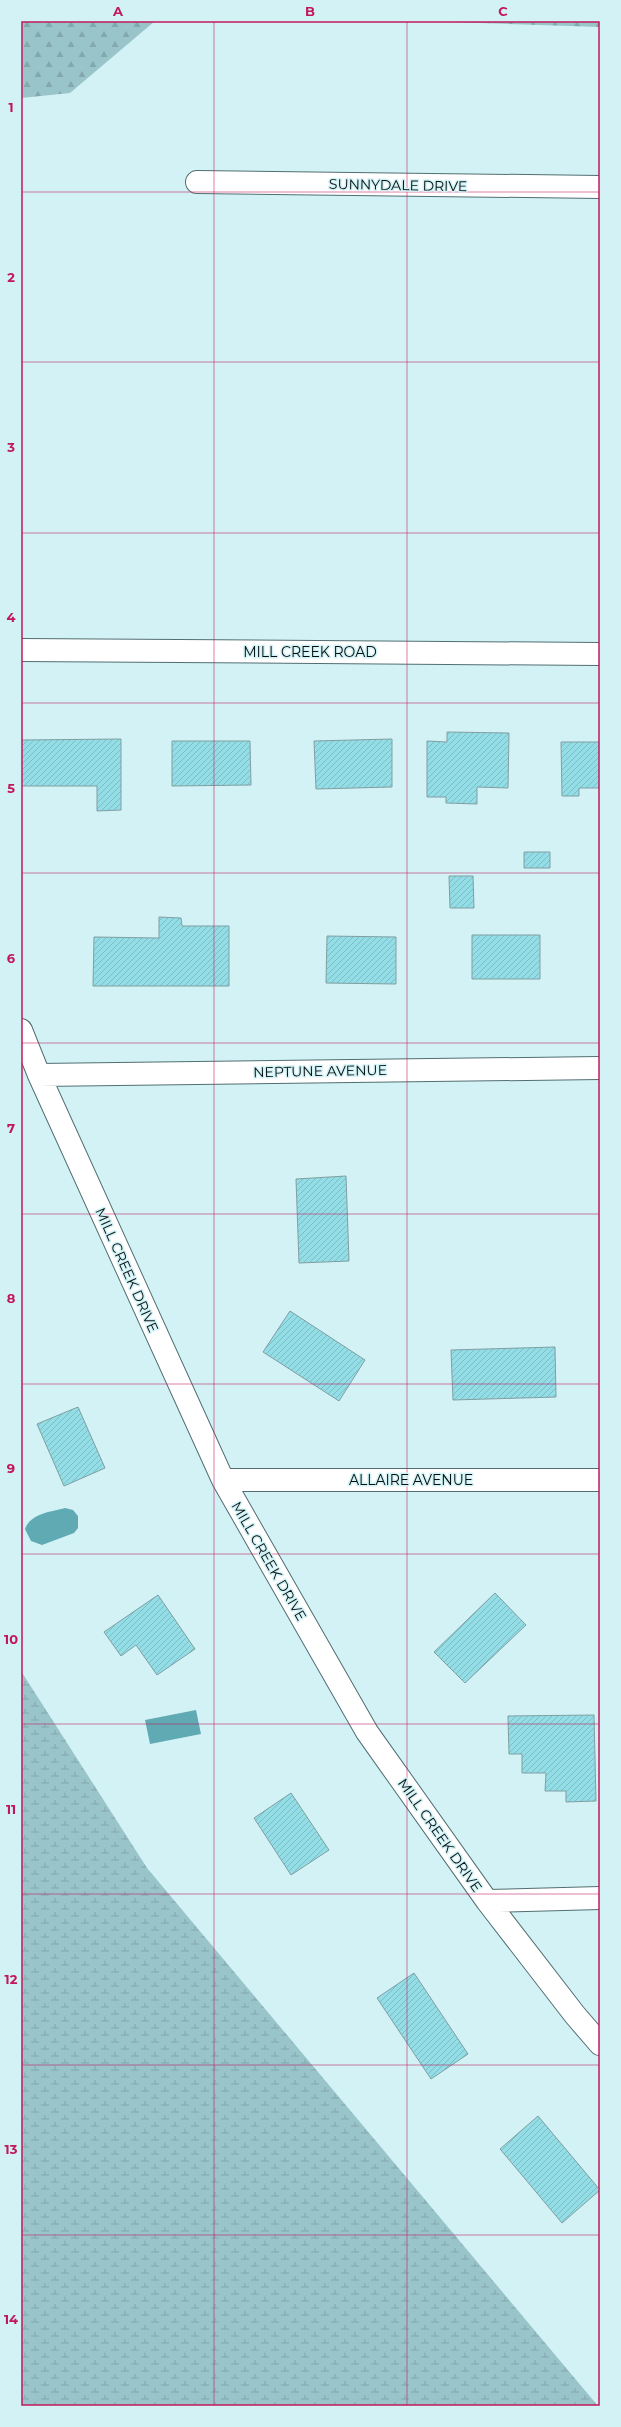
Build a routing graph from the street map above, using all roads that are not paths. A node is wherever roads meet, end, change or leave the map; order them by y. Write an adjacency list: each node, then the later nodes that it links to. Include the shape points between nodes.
1 (197, 182): 2 (street, SUNNYDALE DRIVE)
2 (600, 187)
3 (21, 650): 4 (street, MILL CREEK ROAD)
4 (600, 654)
5 (21, 1030): 7 (street, MILL CREEK DRIVE)
6 (600, 1068): 7 (street, NEPTUNE AVENUE)
7 (39, 1075): 8 (street, MILL CREEK DRIVE)
8 (223, 1480): 9 (street, ALLAIRE AVENUE); 11 (street, MILL CREEK DRIVE, via 367,1732)
9 (600, 1480)
10 (600, 1898): 11 (street)
11 (487, 1901): 12 (street, MILL CREEK DRIVE)
12 (600, 2044)

